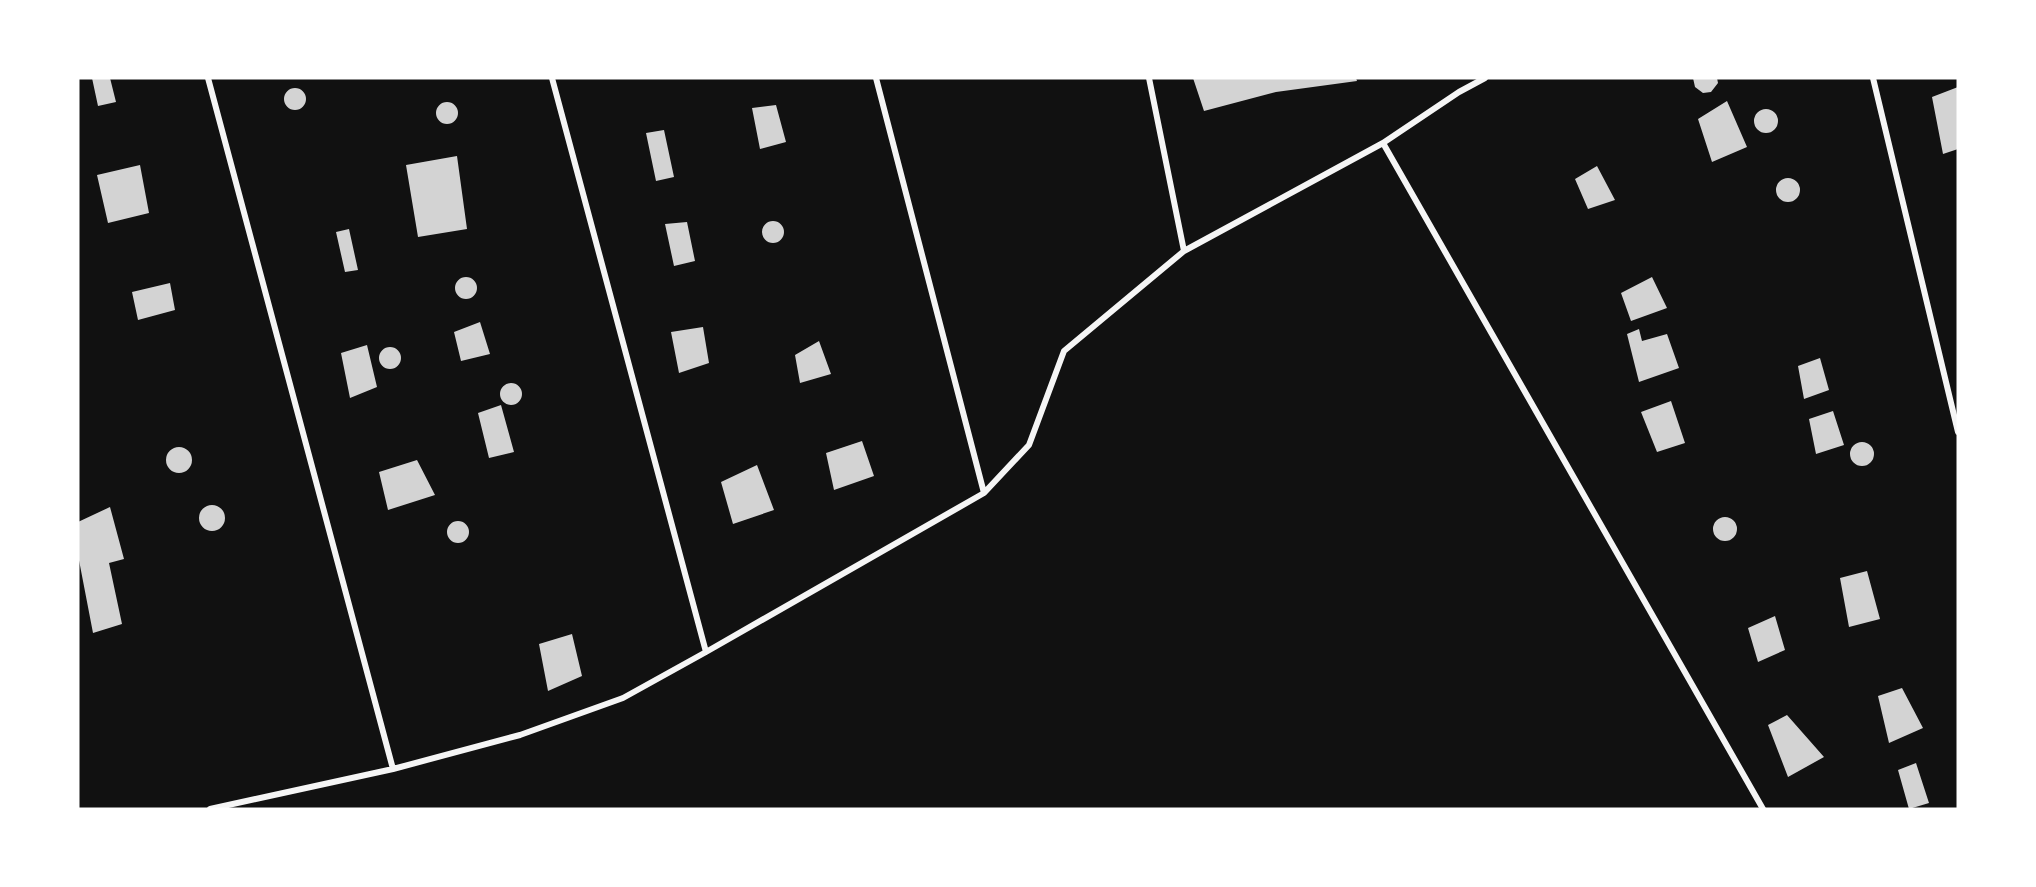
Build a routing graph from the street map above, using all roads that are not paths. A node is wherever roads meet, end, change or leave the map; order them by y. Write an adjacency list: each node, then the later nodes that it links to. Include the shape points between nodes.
1 (208, 78): 12 (street)
2 (552, 78): 11 (street)
3 (876, 78): 10 (street)
4 (1149, 78): 8 (street)
5 (1485, 78): 7 (street)
6 (1873, 78): 9 (street)
7 (1383, 142): 8 (street); 14 (street)
8 (1184, 251): 10 (street, via 1064,351 1029,445)
9 (1958, 432)
10 (984, 493): 11 (street)
11 (706, 652): 12 (street, via 623,698 520,735)
12 (393, 769): 13 (street)
13 (210, 809)
14 (1763, 809)

